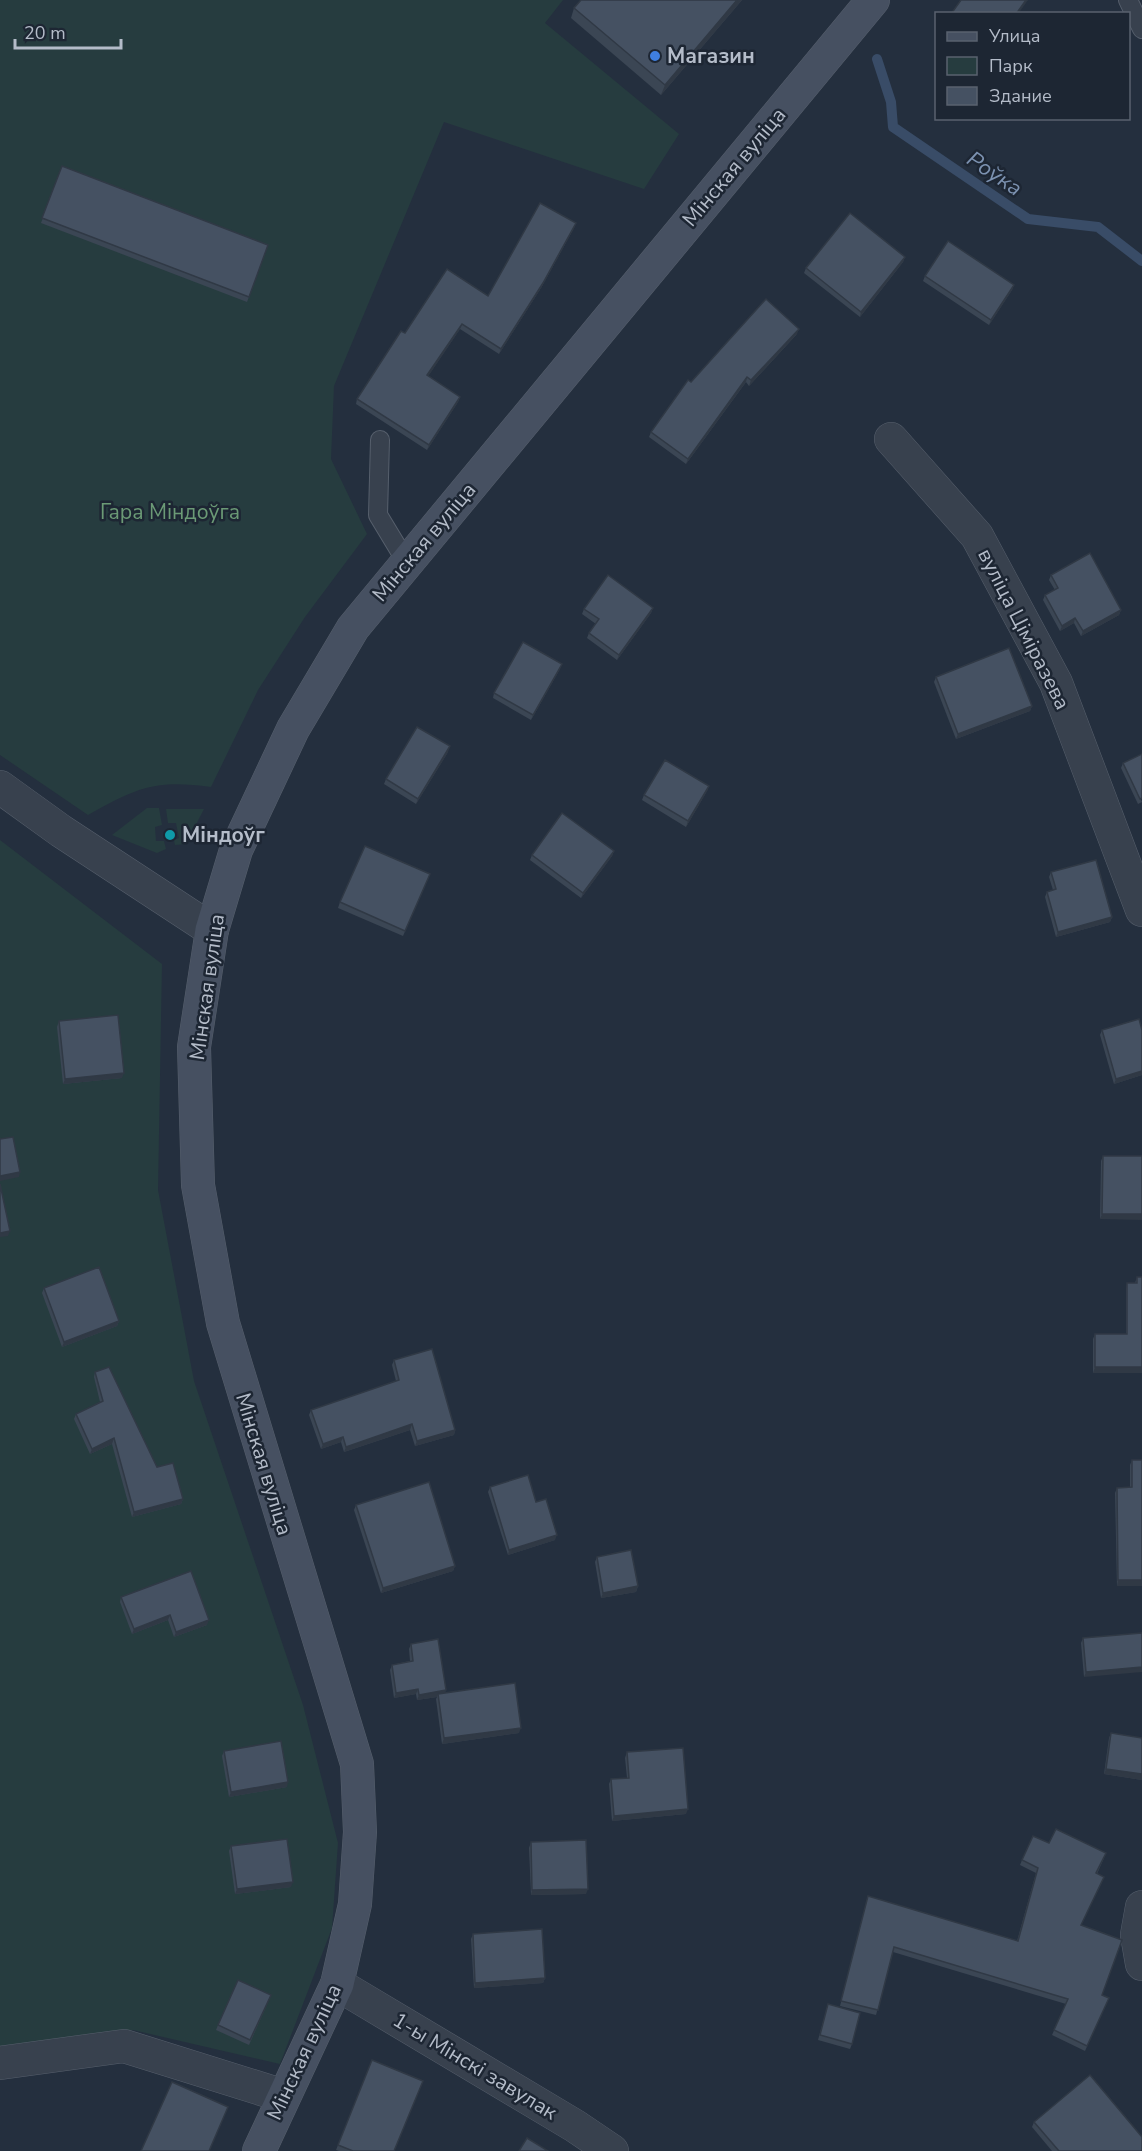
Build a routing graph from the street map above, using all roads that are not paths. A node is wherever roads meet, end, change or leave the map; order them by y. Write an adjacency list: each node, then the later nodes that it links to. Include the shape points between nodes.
1 (873, 0): 6 (street, Мінская вуліца)
2 (1128, 0): 3 (lane)
3 (1142, 29)
4 (891, 439): 8 (street, вуліца Ціміразева, via 977,537 1056,683)
5 (380, 440): 6 (lane, via 378,515)
6 (407, 563): 9 (street, Мінская вуліца, via 353,628 292,729 236,850)
7 (0, 787): 9 (street)
8 (1142, 910)
9 (212, 930): 12 (street, Мінская вуліца, via 194,1047 198,1185 212,1266 223,1323 357,1764 360,1832 355,1904)
10 (1142, 1907): 11 (street, via 1137,1935)
11 (1142, 1964)
12 (337, 1984): 14 (street, Мінская вуліца); 16 (street, 1-ы Мінскі завулак)
13 (0, 2063): 14 (street, via 124,2046)
14 (284, 2096): 15 (street, Мінская вуліца)
15 (259, 2151)
16 (612, 2151)

